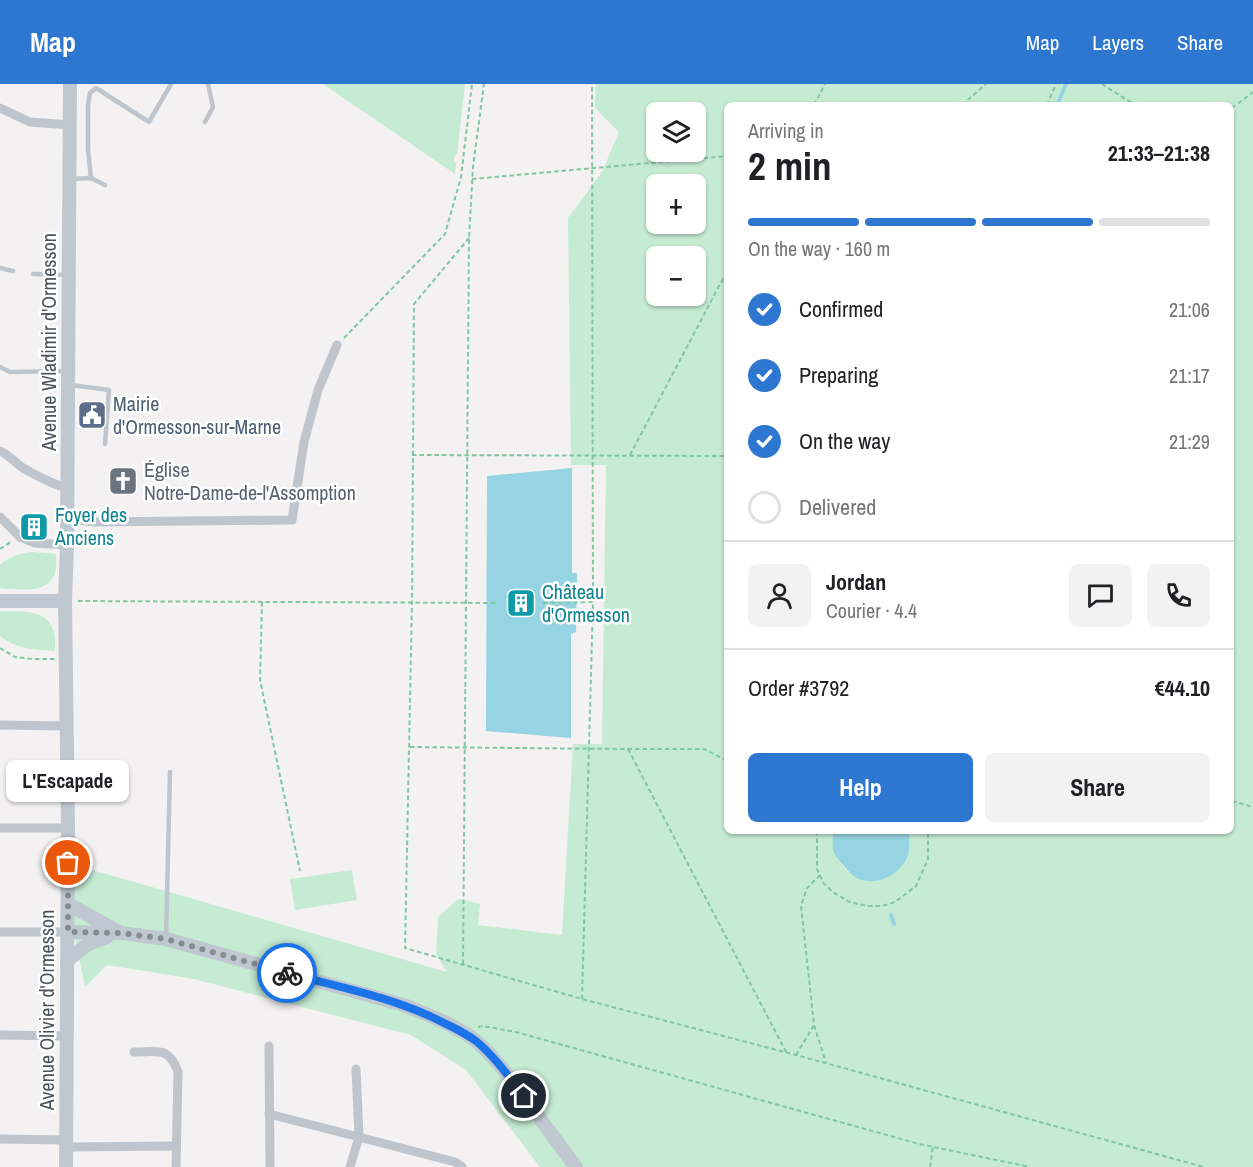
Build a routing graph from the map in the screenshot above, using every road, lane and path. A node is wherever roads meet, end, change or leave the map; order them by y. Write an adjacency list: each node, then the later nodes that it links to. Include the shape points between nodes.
1 (70, 84): 19 (main road, Avenue Wladimir d'Ormesson)
2 (171, 84): 22 (lane, via 149,122 96,88 90,93)
3 (208, 84): 18 (lane, via 213,108)
4 (472, 84): 32 (path, via 461,177 445,234)
5 (484, 84): 24 (path)
6 (592, 84): 21 (path)
7 (825, 84): 12 (path)
8 (986, 84): 13 (path)
9 (1056, 84): 14 (path)
10 (1102, 84): 15 (path)
11 (1253, 92): 16 (path)
12 (816, 102)
13 (965, 102)
14 (1048, 102)
15 (1130, 102)
16 (1234, 106)
17 (0, 108): 19 (street, via 30,122)
18 (205, 122)
19 (70, 125): 23 (main road, Avenue Wladimir d'Ormesson)
20 (724, 156): 21 (path)
21 (593, 168): 24 (path); 39 (path)
22 (90, 178): 23 (lane); 25 (lane)
23 (69, 179): 30 (main road, Avenue Wladimir d'Ormesson)
24 (472, 179): 26 (path)
25 (105, 185)
26 (469, 237): 37 (path, via 414,304); 38 (path)
27 (0, 268): 28 (lane)
28 (13, 271)
29 (33, 274): 30 (lane)
30 (69, 275): 34 (main road, Avenue Wladimir d'Ormesson)
31 (724, 277): 40 (path)
32 (338, 345): 44 (street, via 318,390 304,442 292,520)
33 (0, 367): 34 (lane, via 10,372)
34 (68, 378): 35 (lane, via 109,390); 42 (main road, Avenue Wladimir d'Ormesson)
35 (105, 444)
36 (0, 451): 42 (street, via 21,467)
37 (412, 455): 38 (path); 51 (path)
38 (467, 456): 39 (path); 53 (path)
39 (593, 456): 40 (path); 52 (path)
40 (629, 456): 41 (path)
41 (724, 456)
42 (67, 488): 44 (main road, Avenue Wladimir d'Ormesson)
43 (0, 517): 45 (street)
44 (67, 519): 46 (main road, Avenue Wladimir d'Ormesson)
45 (20, 537): 46 (street, via 35,543); 47 (path)
46 (67, 545): 49 (main road, Avenue Wladimir d'Ormesson)
47 (0, 549)
48 (0, 601): 49 (main road)
49 (65, 601): 50 (path); 57 (main road, Avenue Olivier d'Ormesson)
50 (262, 602): 51 (path); 72 (path, via 260,680)
51 (412, 602): 53 (path); 60 (path)
52 (593, 602): 55 (path); 62 (path)
53 (466, 603): 54 (path); 61 (path)
54 (498, 603)
55 (543, 603)
56 (0, 648): 57 (path, via 15,657)
57 (67, 658): 59 (main road, Avenue Olivier d'Ormesson)
58 (0, 725): 59 (street)
59 (68, 726): 69 (main road, Avenue Olivier d'Ormesson)
60 (410, 747): 61 (path); 80 (path, via 405,948)
61 (465, 748): 62 (path); 80 (path)
62 (588, 749): 63 (path); 81 (path)
63 (628, 749): 64 (path, via 704,748); 88 (path)
64 (724, 759)
65 (170, 772): 78 (lane)
66 (1234, 802): 67 (path)
67 (1253, 807)
68 (0, 828): 69 (street)
69 (68, 828): 74 (main road, Avenue Olivier d'Ormesson)
70 (817, 834): 73 (path)
71 (928, 834): 73 (path, via 928,859 916,886 895,902 882,906 849,902 824,884)
72 (300, 871)
73 (820, 875): 82 (path, via 807,888 801,906)
74 (68, 904): 76 (main road, Avenue Olivier d'Ormesson); 77 (main road)
75 (0, 932): 76 (street)
76 (68, 932): 77 (main road); 79 (main road, Avenue Olivier d'Ormesson)
77 (121, 933): 78 (main road); 79 (main road, via 84,946)
78 (166, 939): 83 (main road, via 404,1005)
79 (67, 962): 85 (main road, Avenue Olivier d'Ormesson)
80 (464, 964): 81 (path)
81 (582, 999): 88 (path)
82 (814, 1025): 89 (path); 90 (path)
83 (458, 1030): 97 (path, via 483,1026 516,1032); 103 (main road, via 474,1040 504,1071)
84 (0, 1035): 85 (street)
85 (67, 1036): 95 (main road, Avenue Olivier d'Ormesson)
86 (269, 1046): 92 (street)
87 (134, 1052): 96 (street, via 163,1052 173,1059 178,1072)
88 (786, 1052): 89 (path)
89 (796, 1054): 90 (path)
90 (826, 1063): 106 (path)
91 (356, 1069): 93 (street)
92 (269, 1114): 93 (street); 100 (street)
93 (359, 1137): 101 (street); 102 (street)
94 (0, 1139): 95 (street)
95 (66, 1143): 96 (street); 98 (main road, Avenue Olivier d'Ormesson)
96 (176, 1146): 99 (street)
97 (933, 1146): 104 (path); 105 (path)
98 (66, 1167)
99 (176, 1167)
100 (270, 1167)
101 (350, 1167)
102 (462, 1167)
103 (576, 1167)
104 (930, 1167)
105 (1030, 1167)
106 (1204, 1167)

